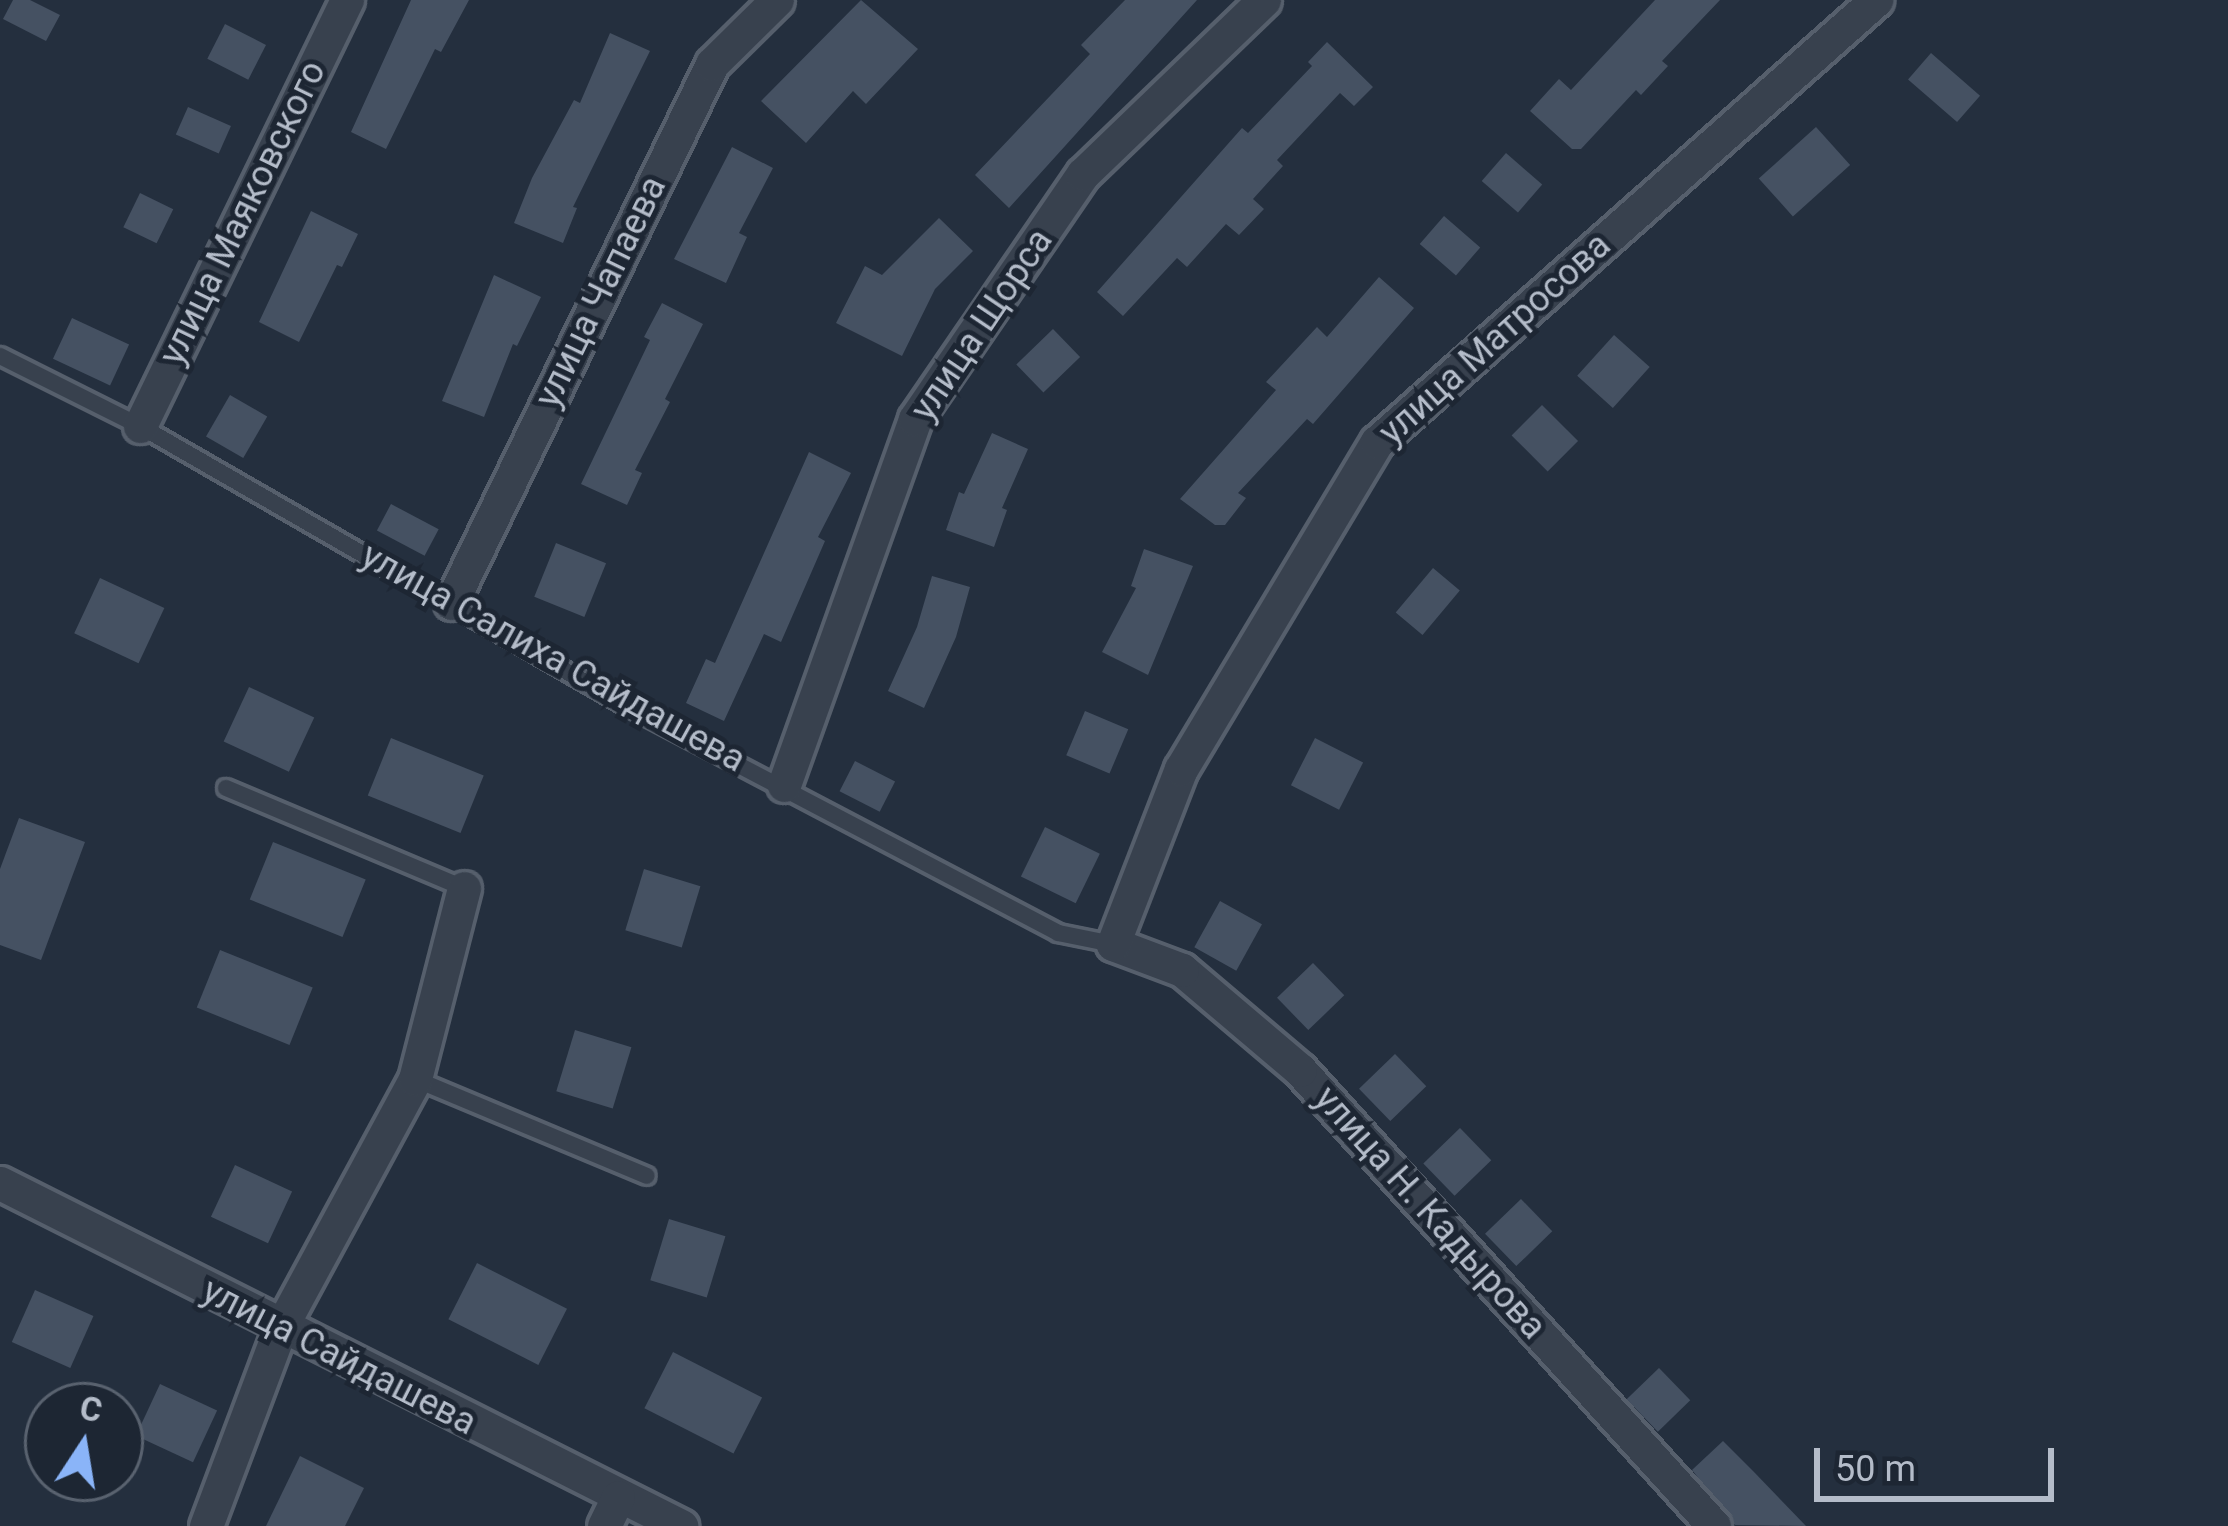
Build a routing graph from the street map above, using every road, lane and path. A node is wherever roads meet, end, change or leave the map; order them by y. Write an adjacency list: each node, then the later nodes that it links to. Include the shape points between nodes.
1 (347, 0): 6 (street, улица Маяковского)
2 (777, 0): 7 (street, улица Чапаева, via 712,64)
3 (1264, 0): 8 (street, улица Щорса, via 1083,174 915,419)
4 (1876, 0): 11 (street, улица Матросова, via 1377,442 1181,769)
5 (0, 356): 6 (lane, улица Салиха Сайдашева)
6 (140, 426): 7 (lane, улица Салиха Сайдашева)
7 (451, 603): 8 (lane, улица Салиха Сайдашева, via 628,707)
8 (784, 785): 11 (lane, улица Салиха Сайдашева, via 1058,933)
9 (226, 788): 10 (lane)
10 (464, 888): 12 (street)
11 (1113, 944): 19 (street, улица Н. Кадырова, via 1182,970 1300,1070)
12 (415, 1079): 13 (lane); 15 (street)
13 (647, 1176)
14 (0, 1183): 15 (street, улица Сайдашева)
15 (280, 1328): 16 (street, улица Сайдашева); 17 (street)
16 (611, 1511): 18 (street, улица Сайдашева)
17 (206, 1526)
18 (681, 1526)
19 (1714, 1526)

